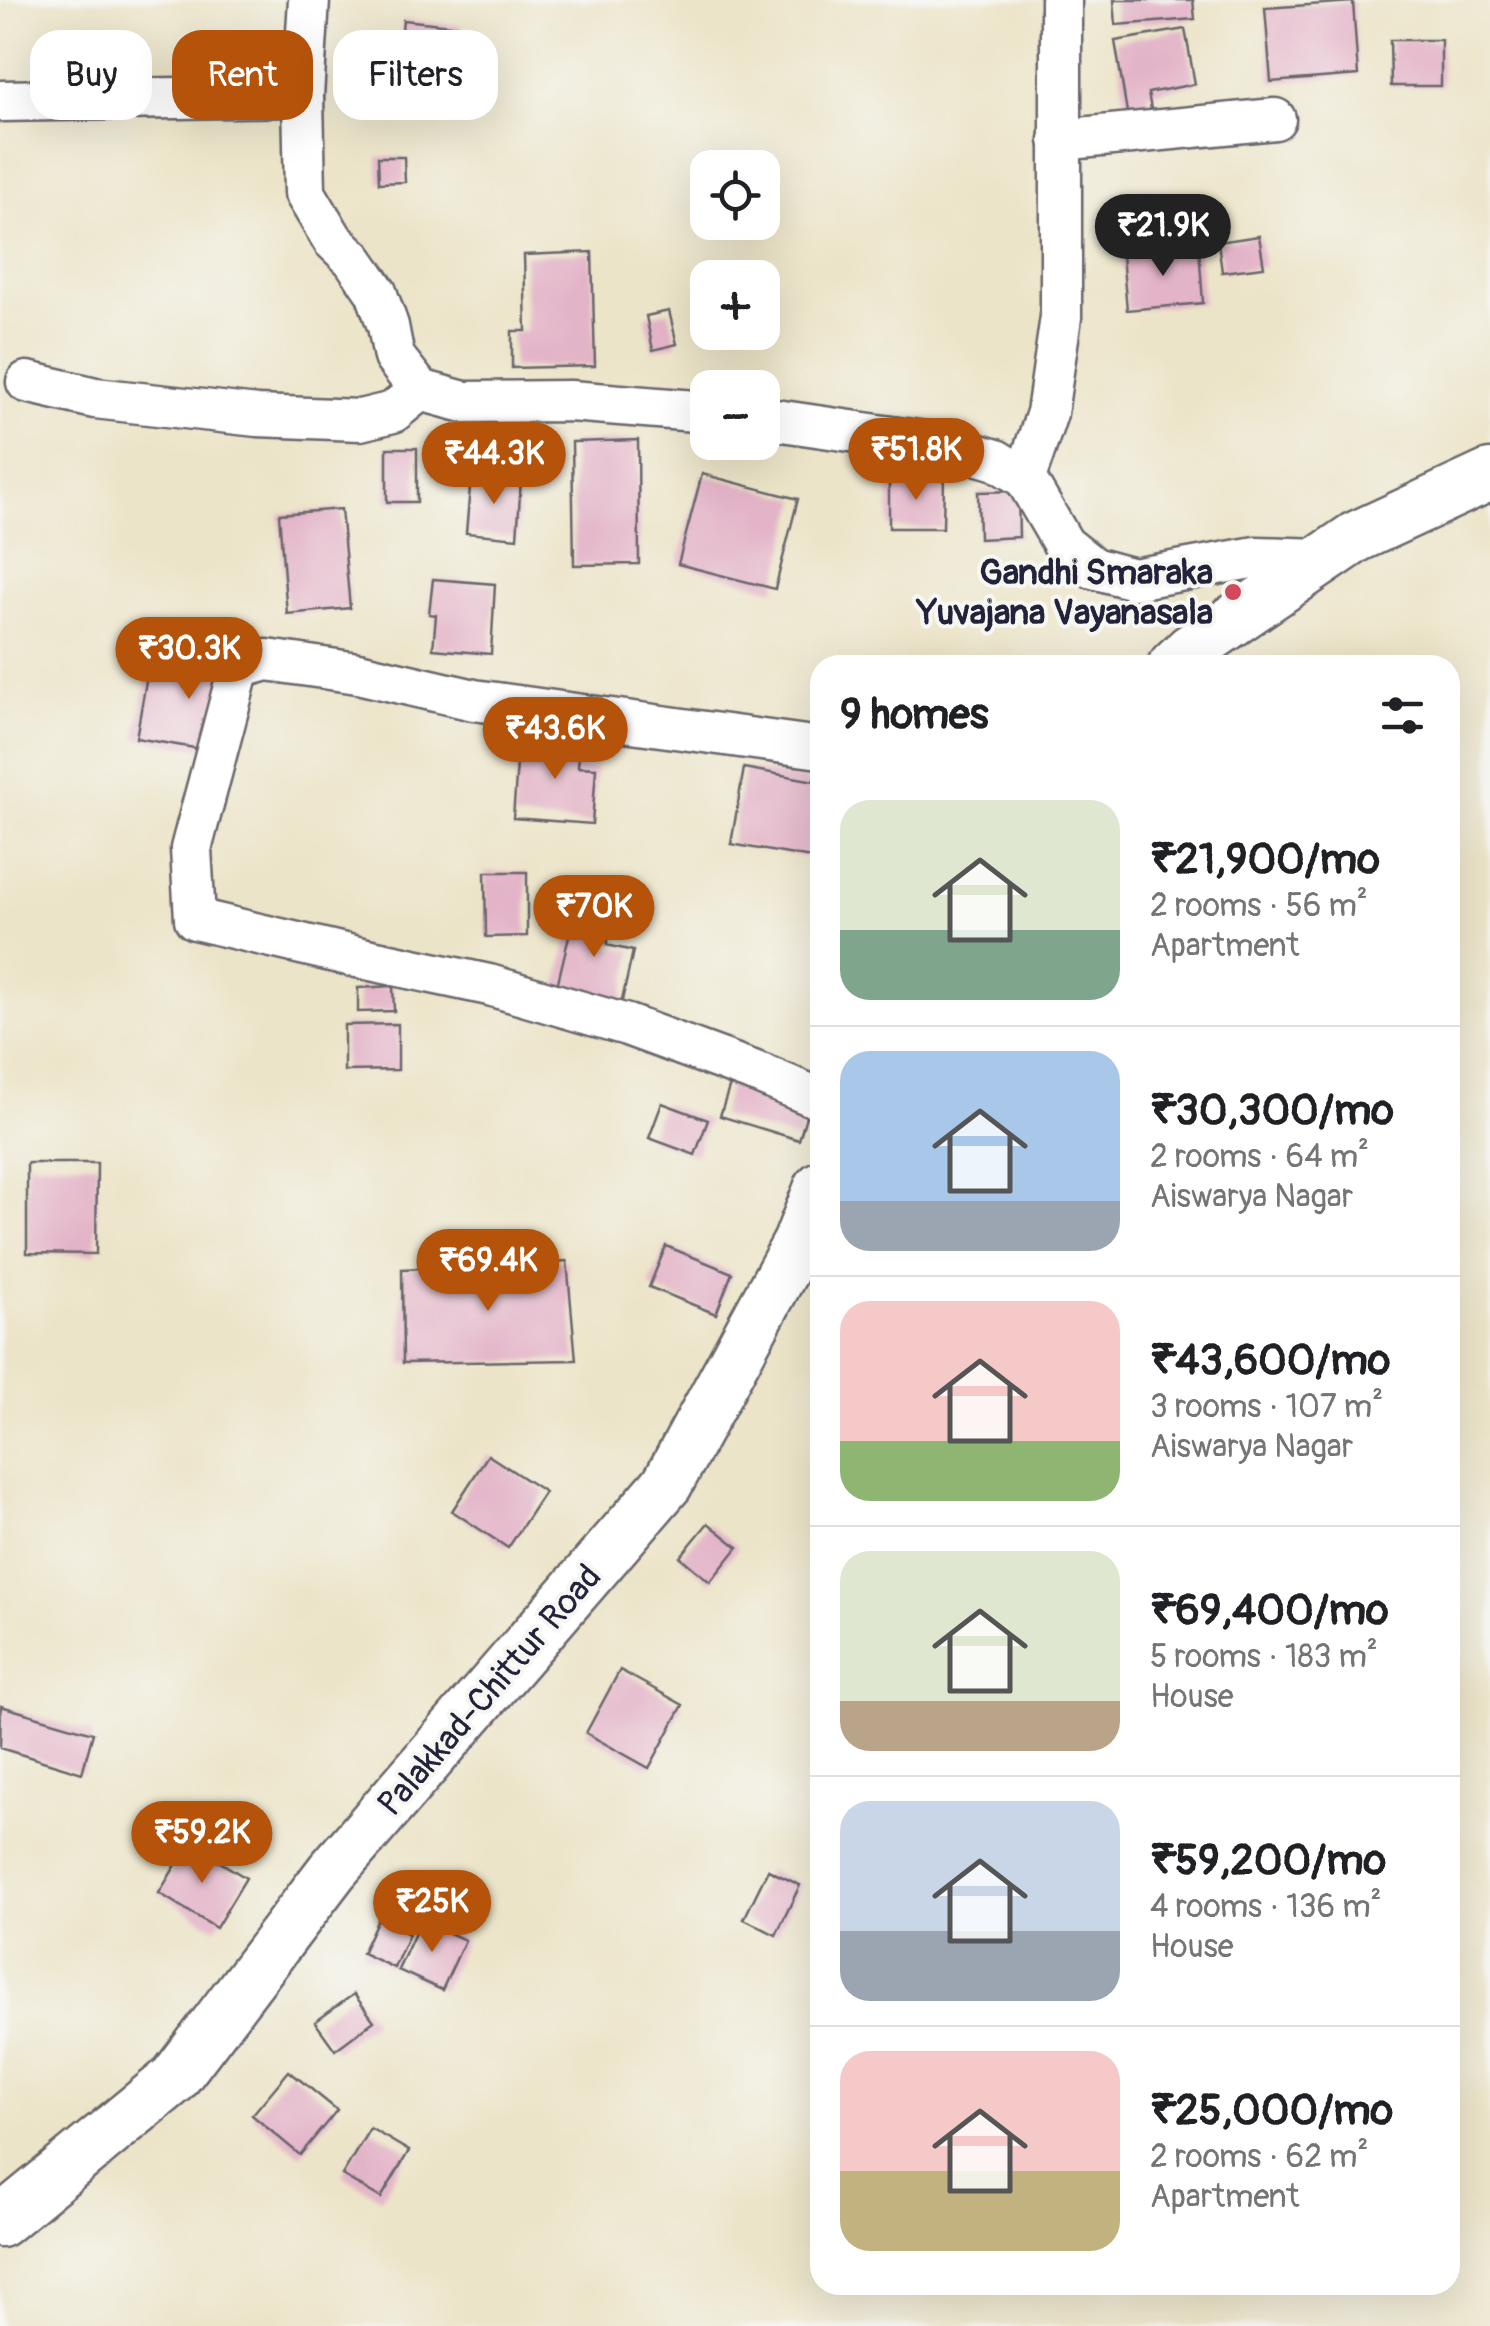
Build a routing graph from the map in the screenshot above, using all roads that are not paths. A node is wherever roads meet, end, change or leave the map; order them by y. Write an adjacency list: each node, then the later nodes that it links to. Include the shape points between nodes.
1 (308, 0): 3 (street)
2 (1061, 0): 8 (street)
3 (306, 30)
4 (172, 98): 5 (street)
5 (0, 101)
6 (1275, 119): 8 (street)
7 (303, 120): 10 (street, via 305,193 332,240 376,292 394,357)
8 (1060, 140): 14 (street, via 1062,317 1047,413)
9 (27, 382): 10 (street, via 96,398 360,420 393,412)
10 (420, 390): 11 (street, via 464,402 570,401)
11 (690, 411)
12 (780, 421): 14 (street, via 946,445 996,460)
13 (1490, 475): 15 (main road, via 1356,537)
14 (1025, 478): 15 (street, via 1064,545 1093,568 1134,579 1256,557)
15 (1324, 559): 16 (main road)
16 (1185, 655)
17 (810, 747): 18 (street, via 474,700 267,660 239,668 191,849 194,919 489,985 626,1024)
18 (810, 1095)
19 (810, 1212): 20 (main road, Palakkad-Chittur Road, via 667,1484 332,1871 174,2079)
20 (0, 2222)

